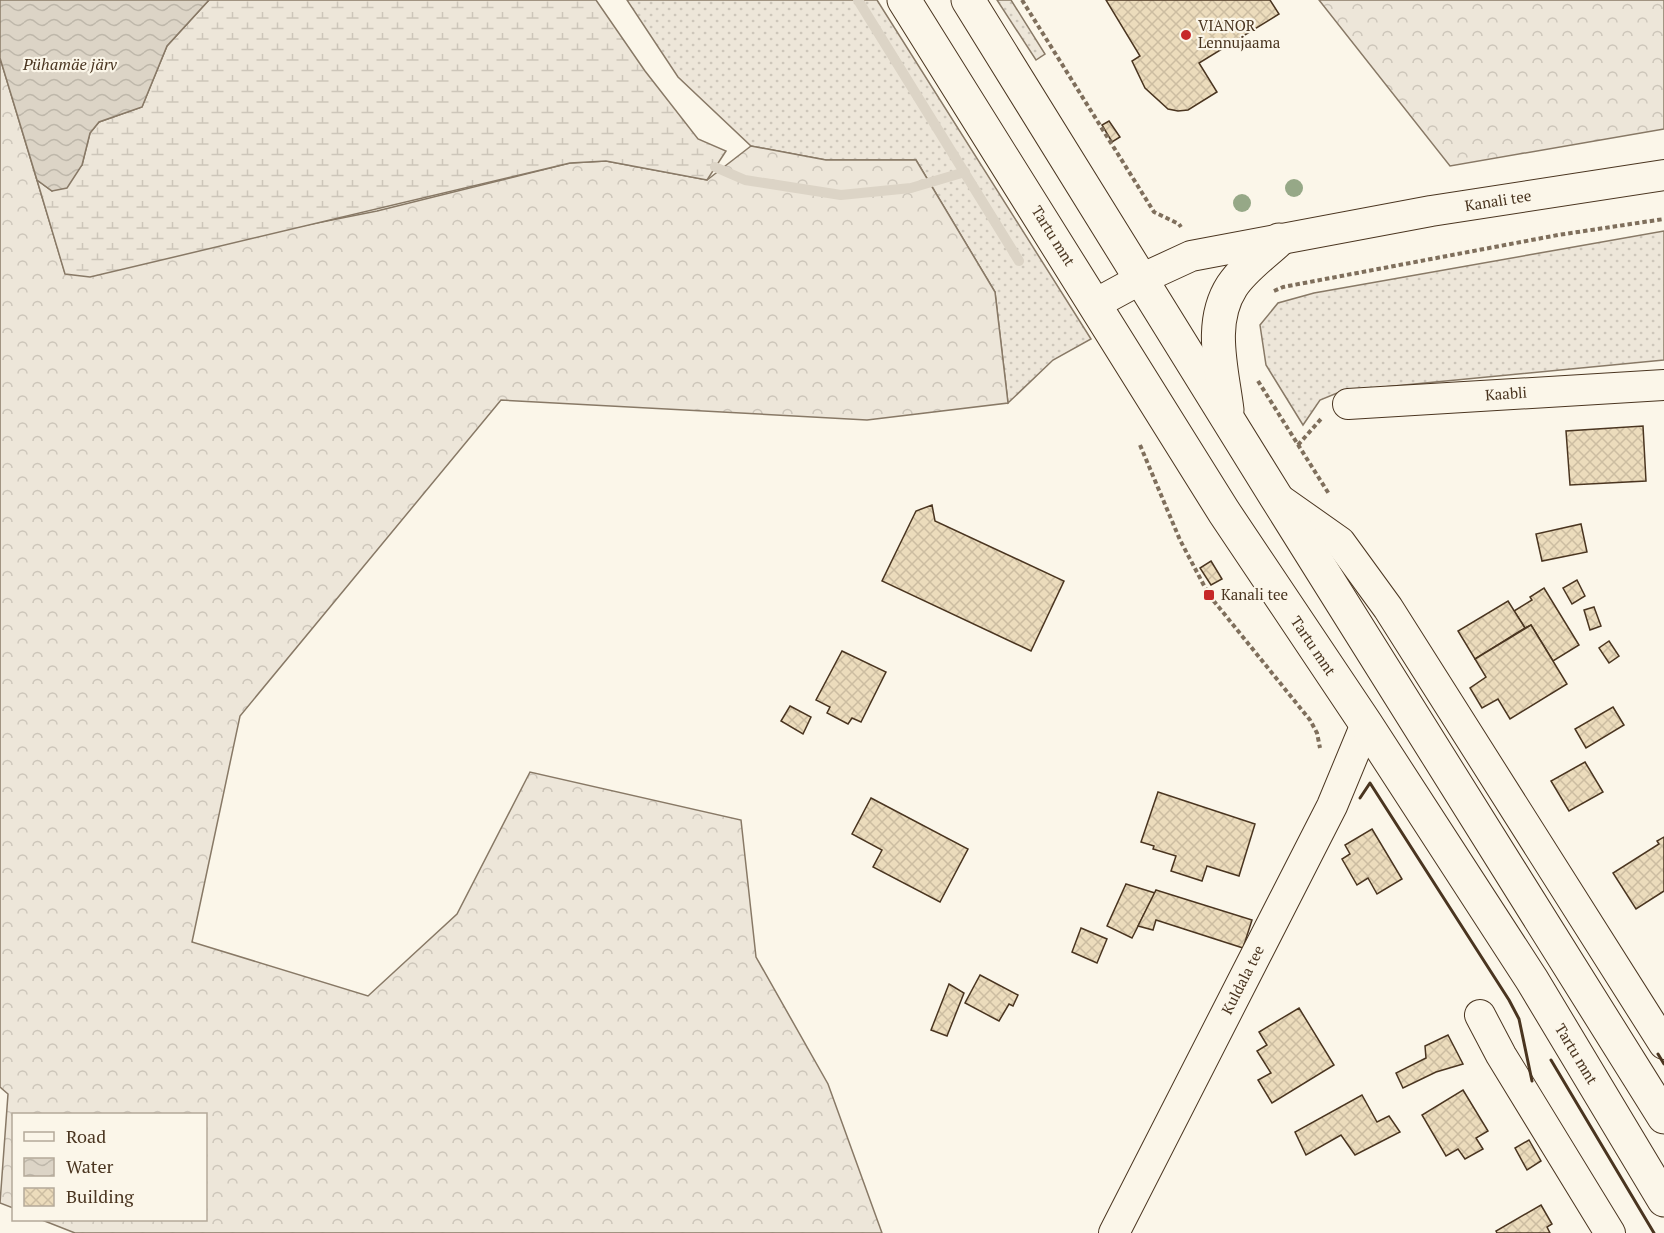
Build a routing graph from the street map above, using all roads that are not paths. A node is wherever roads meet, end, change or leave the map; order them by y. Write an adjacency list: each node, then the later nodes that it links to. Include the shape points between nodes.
1 (904, 0): 6 (highway, Tartu mnt)
2 (968, 0): 5 (highway)
3 (1664, 175): 4 (street, Kanali tee, via 1431,211)
4 (1280, 240): 5 (street, Kanali tee, via 1191,256); 9 (highway, via 1244,272 1223,304 1218,333)
5 (1142, 279): 6 (street, Kanali tee); 9 (highway)
6 (1095, 304): 11 (highway, Tartu mnt, via 1224,512)
7 (1664, 385): 8 (street, Kaabli)
8 (1348, 404)
9 (1228, 420): 10 (highway)
10 (1276, 497): 13 (street, via 1340,542 1388,608); 14 (highway)
11 (1366, 724): 15 (highway, Tartu mnt, via 1532,980); 16 (street, Kuldala tee, via 1332,806)
12 (1480, 1015): 17 (street)
13 (1664, 1044)
14 (1664, 1117)
15 (1664, 1200)
16 (1114, 1233)
17 (1610, 1233)

